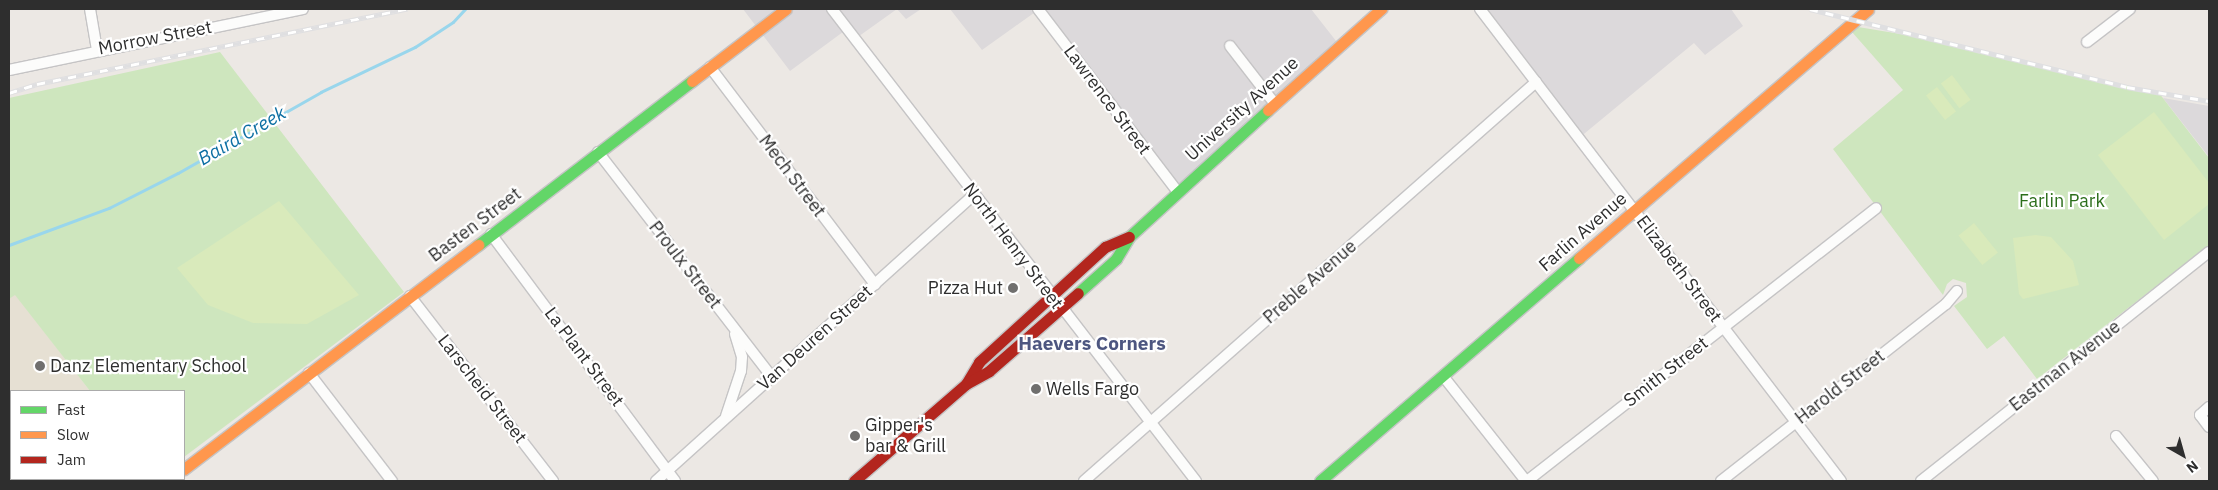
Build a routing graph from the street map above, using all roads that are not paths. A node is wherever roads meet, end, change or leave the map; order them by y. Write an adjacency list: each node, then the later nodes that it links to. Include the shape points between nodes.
1 (90, 9): 12 (street)
2 (303, 9): 12 (street, Morrow Street)
3 (786, 9): 13 (street, Basten Street)
4 (832, 9): 19 (street, North Henry Street)
5 (1038, 9): 18 (street, Lawrence Street)
6 (1380, 9): 16 (street, University Avenue)
7 (1480, 9): 15 (street, Elizabeth Street)
8 (1868, 9): 21 (street, Farlin Avenue)
9 (2130, 9): 10 (street)
10 (2087, 42)
11 (1230, 46): 16 (street)
12 (97, 50): 14 (street, Morrow Street)
13 (710, 67): 17 (street, Basten Street); 25 (street, Mech Street)
14 (9, 70)
15 (1536, 82): 21 (street, Elizabeth Street); 38 (street, Preble Avenue)
16 (1275, 104): 18 (street, University Avenue)
17 (598, 152): 22 (street, Basten Street); 30 (street, Proulx Street)
18 (1177, 191): 23 (street, University Avenue)
19 (974, 195): 25 (street, Van Deuren Street); 28 (street, North Henry Street)
20 (1876, 208): 31 (street, Smith Street)
21 (1635, 210): 31 (street, Elizabeth Street); 33 (street, Farlin Avenue)
22 (490, 234): 27 (street, Basten Street); 43 (street, La Plant Street)
23 (1129, 237): 28 (street, University Avenue, via 1106,247); 29 (street, University Avenue, via 1116,259)
24 (2209, 252): 55 (street, Eastman Avenue)
25 (875, 284): 34 (street, Van Deuren Street)
26 (1957, 291): 37 (street, Harold Street, via 1946,304)
27 (410, 296): 32 (street, Basten Street); 45 (street, Larscheid Street)
28 (1051, 296): 29 (street, North Henry Street); 35 (street, University Avenue, via 979,362)
29 (1060, 308): 35 (street, University Avenue, via 989,371); 38 (street, North Henry Street)
30 (731, 324): 34 (street, Proulx Street); 39 (street, via 739,345 741,371 733,400)
31 (1723, 326): 37 (street, Elizabeth Street); 52 (street, Smith Street)
32 (309, 373): 42 (street, Basten Street); 44 (street)
33 (1442, 376): 51 (street, Farlin Avenue); 52 (street)
34 (772, 377): 39 (street, Van Deuren Street)
35 (966, 384): 48 (street, University Avenue)
36 (2209, 407): 40 (street, via 2200,415)
37 (1796, 422): 53 (street, Harold Street); 54 (street, Elizabeth Street)
38 (1151, 423): 49 (street, Preble Avenue); 50 (street, North Henry Street)
39 (720, 424): 43 (street, Van Deuren Street)
40 (2209, 427)
41 (2116, 436): 56 (street)
42 (185, 468)
43 (669, 470): 46 (street, Van Deuren Street); 47 (street, La Plant Street)
44 (392, 481)
45 (553, 481)
46 (656, 481)
47 (675, 481)
48 (854, 481)
49 (1084, 481)
50 (1196, 481)
51 (1320, 481)
52 (1527, 481)
53 (1721, 481)
54 (1841, 481)
55 (1921, 481)
56 (2153, 481)

